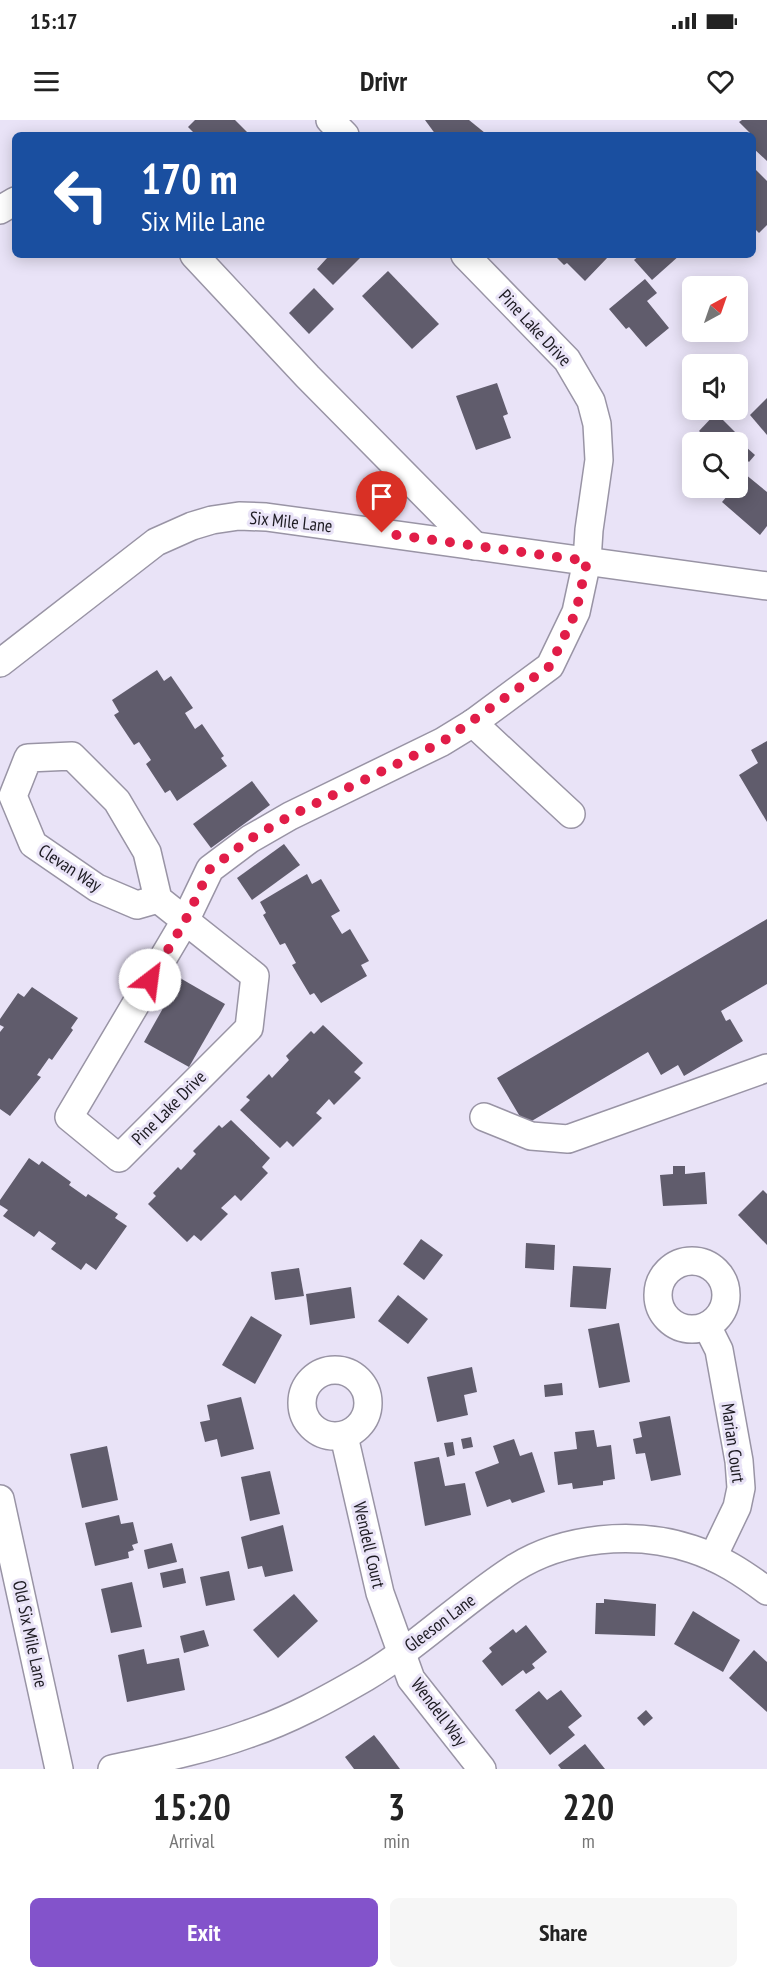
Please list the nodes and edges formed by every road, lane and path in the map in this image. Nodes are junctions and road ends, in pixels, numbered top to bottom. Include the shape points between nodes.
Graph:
1 (330, 120) edge
2 (342, 132) edge
3 (197, 258) edge
4 (468, 258) edge
5 (475, 546) junction
6 (587, 561) junction
7 (767, 586) edge
8 (0, 663) edge
9 (473, 723) junction
10 (571, 814) dead end
11 (158, 899) junction
12 (185, 921) junction
13 (767, 1068) edge
14 (484, 1117) dead end
15 (707, 1326) dead end
16 (344, 1436) dead end
17 (0, 1499) edge
18 (713, 1557) junction
19 (767, 1591) edge
20 (401, 1652) junction
21 (59, 1769) edge
22 (112, 1769) edge
23 (482, 1769) edge

1 - 2 street
3 - 5 street
4 - 6 street, Pine Lake Drive via 567,360 591,401 599,460
5 - 6 street, Six Mile Lane
5 - 8 street, Six Mile Lane via 266,517 212,520 156,542
6 - 7 street, Six Mile Lane
6 - 9 street, Pine Lake Drive via 576,612 550,666
9 - 10 street
9 - 12 street, Pine Lake Drive via 250,839 210,869
11 - 11 street, Clevan Way via 147,852 117,801 72,756 28,758 13,796 33,844 97,888 137,905
11 - 12 street
12 - 12 street, Pine Lake Drive via 69,1118 119,1158 249,1028 255,975
13 - 14 street via 568,1139 531,1136
15 - 18 street, Marian Court via 718,1350 741,1488 737,1507
16 - 20 street, Wendell Court via 380,1593
17 - 21 street, Old Six Mile Lane
18 - 19 street, Gleeson Lane via 738,1569
18 - 20 street, Gleeson Lane via 691,1548 641,1540 598,1540 571,1545 513,1569
20 - 22 street, Gleeson Lane via 299,1714 190,1752
20 - 23 street, Wendell Way via 411,1679

